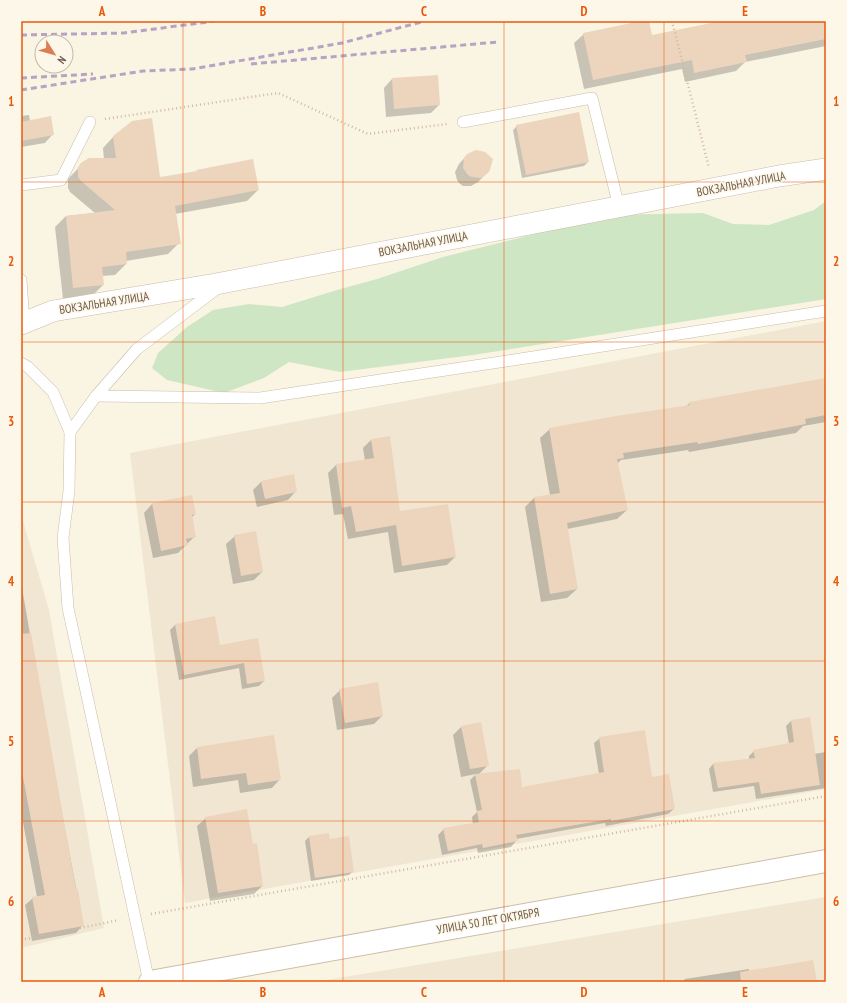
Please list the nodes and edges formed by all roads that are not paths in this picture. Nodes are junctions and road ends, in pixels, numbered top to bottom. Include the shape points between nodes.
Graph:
1 (90, 122) road end
2 (463, 122) road end
3 (826, 169) edge
4 (21, 185) edge
5 (619, 207) junction
6 (21, 280) edge
7 (225, 282) junction
8 (826, 311) edge
9 (23, 324) edge
10 (21, 363) edge
11 (96, 396) junction
12 (70, 432) junction
13 (826, 861) edge
14 (150, 982) edge

1 - 4 lane via 61,180
2 - 5 lane via 592,98
3 - 5 street, ВОКЗАЛЬНАЯ УЛИЦА
5 - 7 street, ВОКЗАЛЬНАЯ УЛИЦА
6 - 9 lane
7 - 9 street, ВОКЗАЛЬНАЯ УЛИЦА via 53,311
7 - 11 lane via 137,349
8 - 11 lane via 260,398
10 - 12 lane via 53,392
11 - 12 lane
12 - 14 lane via 69,491 63,538 68,608
13 - 14 main road, УЛИЦА 50 ЛЕТ ОКТЯБРЯ

